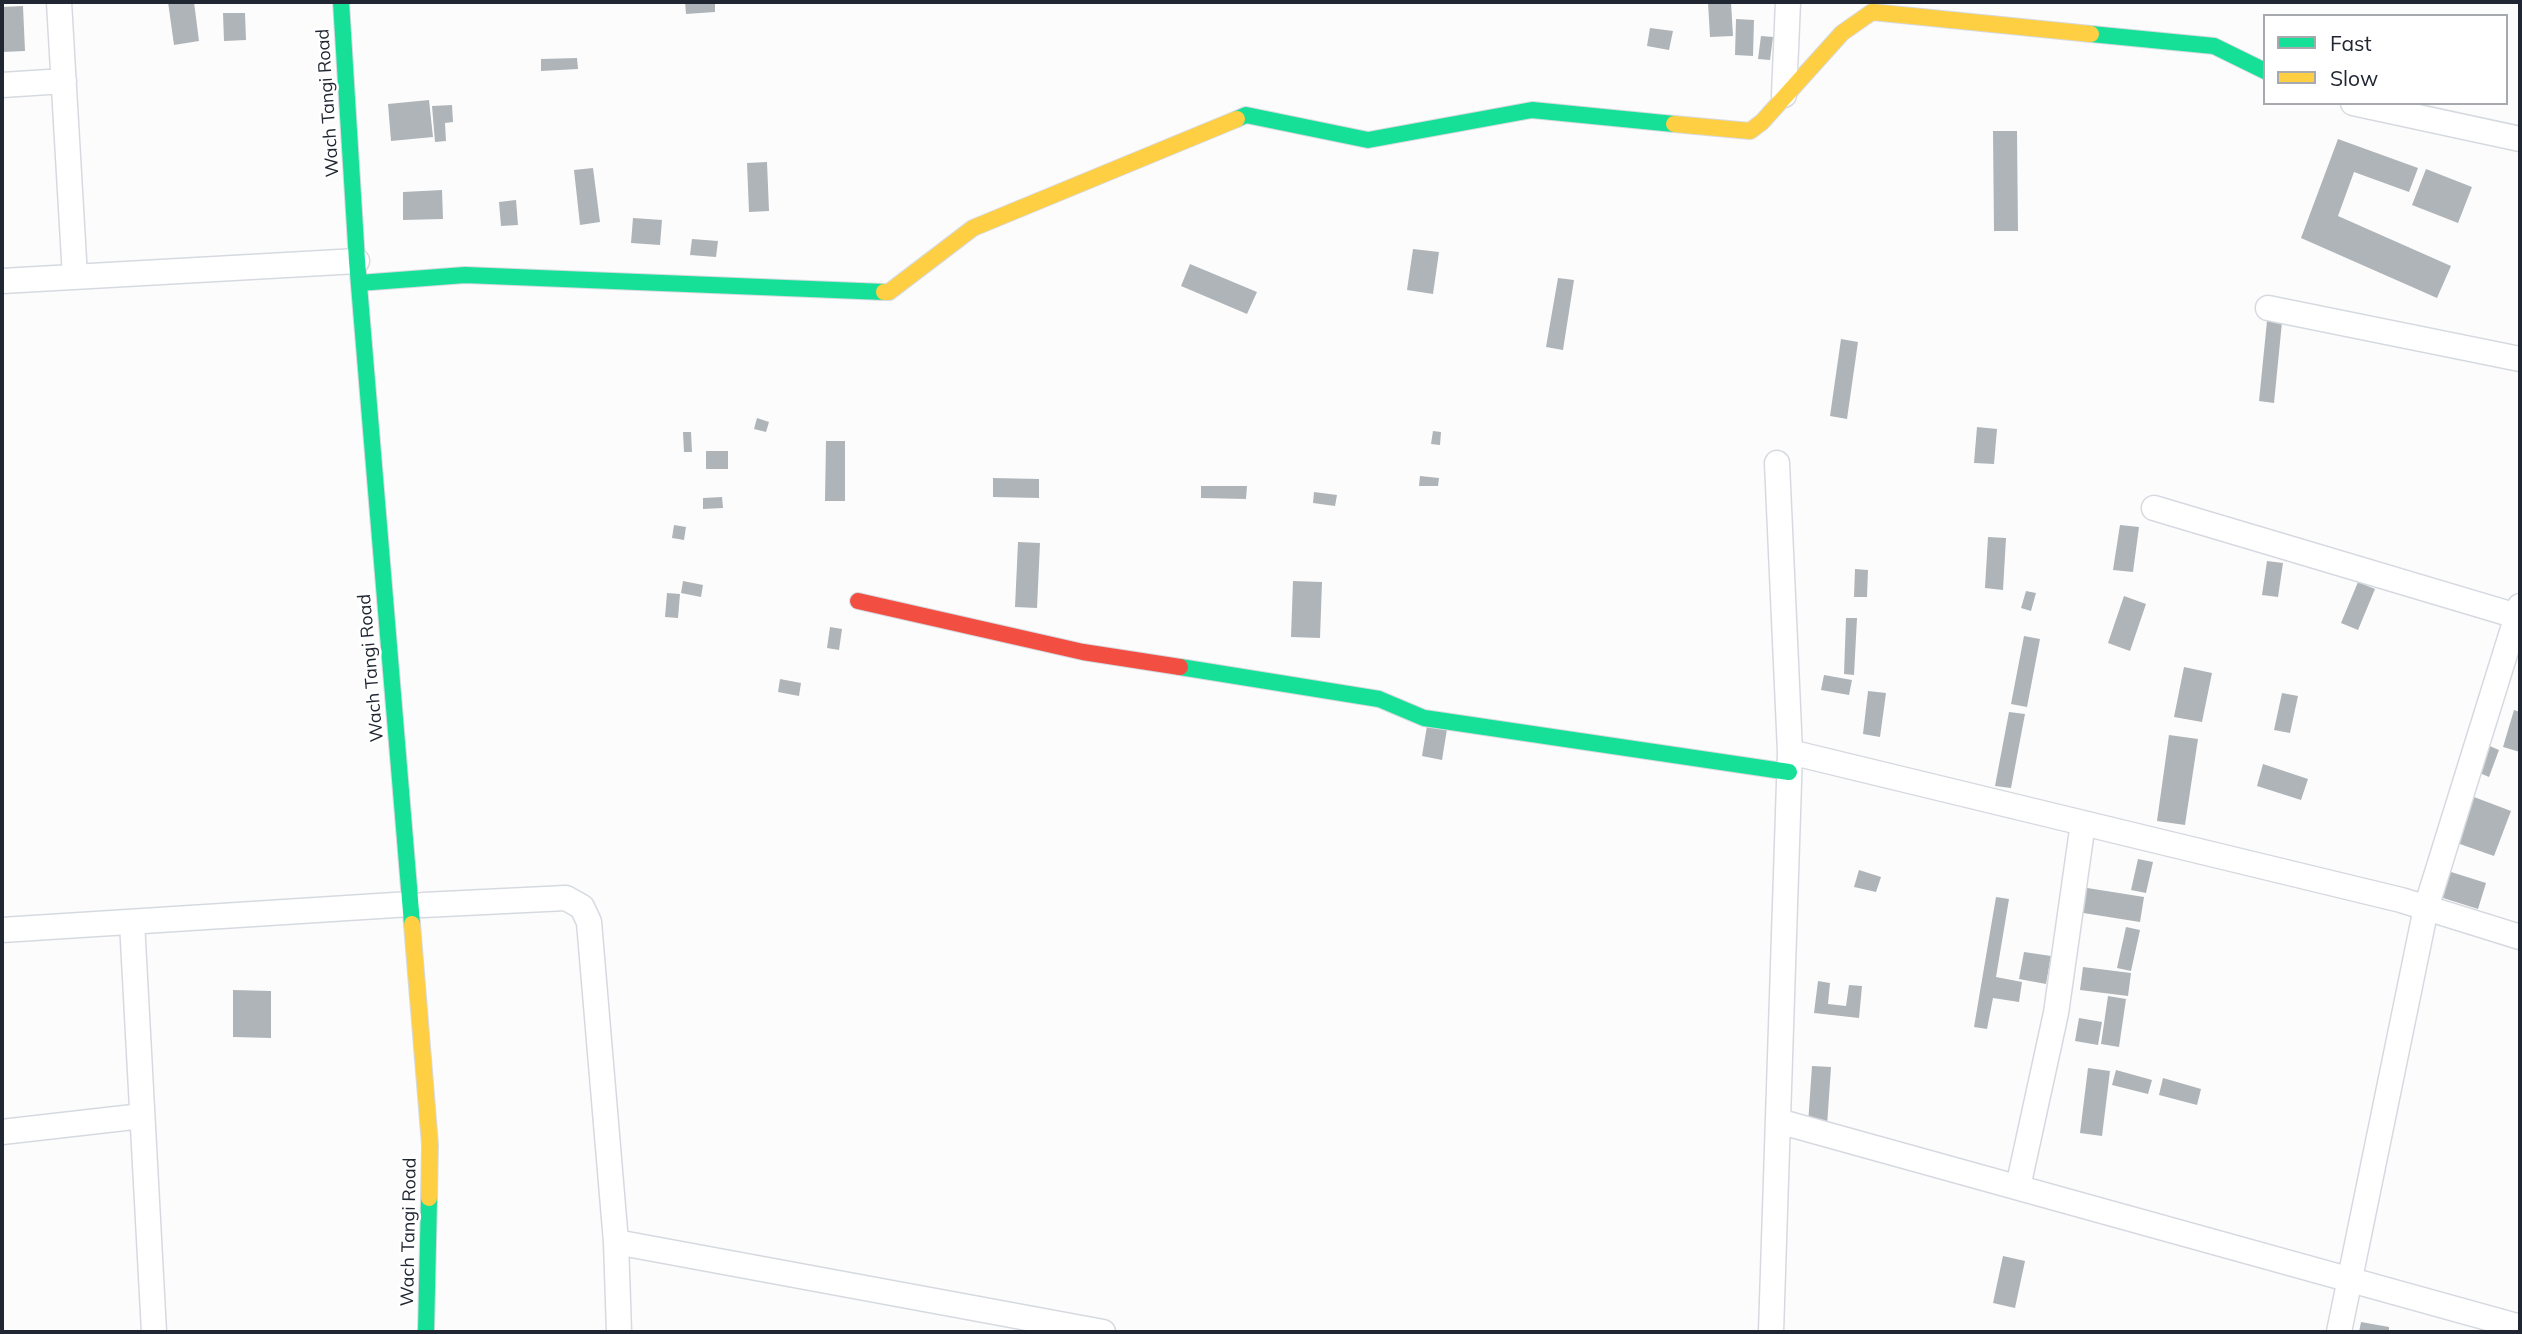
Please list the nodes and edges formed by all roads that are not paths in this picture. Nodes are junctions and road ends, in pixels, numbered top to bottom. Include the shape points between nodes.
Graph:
1 (59, 2) edge
2 (341, 2) edge
3 (1788, 2) edge
4 (2263, 70) edge
5 (64, 81) junction
6 (2, 85) edge
7 (1784, 95) junction
8 (2362, 105) edge
9 (2520, 139) edge
10 (358, 272) junction
11 (75, 277) junction
12 (2, 281) edge
13 (2268, 308) dead end
14 (2520, 359) edge
15 (1777, 464) dead end
16 (2154, 508) dead end
17 (858, 601) dead end
18 (2520, 613) edge
19 (1790, 762) junction
20 (2082, 823) junction
21 (416, 904) junction
22 (2426, 908) junction
23 (132, 922) junction
24 (2, 930) edge
25 (2520, 937) edge
26 (142, 1116) junction
27 (1778, 1121) junction
28 (2, 1132) edge
29 (2018, 1186) junction
30 (616, 1242) junction
31 (2350, 1279) junction
32 (2520, 1327) edge
33 (154, 1332) edge
34 (426, 1332) edge
35 (619, 1332) edge
36 (1103, 1332) edge
37 (1771, 1332) edge
38 (2339, 1332) edge

1 - 5 street
2 - 10 street, Wach Tangi Road
3 - 7 street
4 - 7 street via 2214,46 1872,12 1842,33
5 - 6 street
5 - 11 street
7 - 10 street via 1750,131 1532,110 1368,140 1246,116 973,228 889,292
8 - 9 street
10 - 11 street
10 - 21 street, Wach Tangi Road
11 - 12 street
13 - 14 street
15 - 19 street
16 - 18 street
17 - 19 street via 1083,652 1379,699 1424,718
18 - 22 street
19 - 20 street
19 - 27 street
20 - 22 street
20 - 29 street via 2056,1013
21 - 23 street
21 - 30 street via 566,898 582,907 589,922
21 - 34 street, Wach Tangi Road via 430,1145
22 - 25 street
22 - 31 street
23 - 24 street
23 - 26 street
26 - 28 street
26 - 33 street
27 - 29 street
27 - 37 street
29 - 31 street
30 - 35 street
30 - 36 street
31 - 32 street
31 - 38 street

